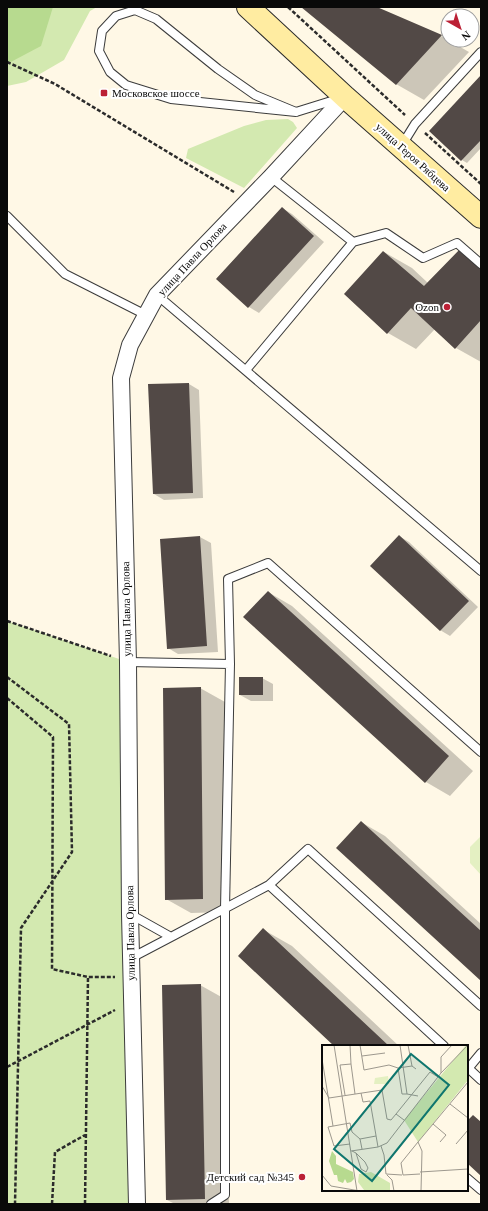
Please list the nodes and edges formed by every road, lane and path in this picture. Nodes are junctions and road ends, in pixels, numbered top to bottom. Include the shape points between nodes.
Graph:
1 (248, 7) edge
2 (288, 7) edge
3 (481, 52) edge
4 (7, 62) edge
5 (345, 97) junction
6 (296, 112) junction
7 (415, 124) junction
8 (401, 146) junction
9 (271, 177) junction
10 (481, 184) edge
11 (239, 195) dead end
12 (7, 216) edge
13 (481, 217) edge
14 (353, 242) junction
15 (481, 264) edge
16 (157, 295) junction
17 (146, 315) junction
18 (246, 370) junction
19 (481, 571) edge
20 (7, 621) edge
21 (128, 662) junction
22 (230, 664) junction
23 (7, 677) edge
24 (7, 698) edge
25 (481, 752) edge
26 (53, 880) junction
27 (269, 885) junction
28 (226, 909) junction
29 (130, 914) junction
30 (171, 938) junction
31 (131, 958) junction
32 (131, 976) junction
33 (88, 977) junction
34 (132, 1001) junction
35 (481, 1006) edge
36 (87, 1024) junction
37 (443, 1045) edge
38 (481, 1053) edge
39 (18, 1062) junction
40 (468, 1067) edge
41 (7, 1068) edge
42 (468, 1069) edge
43 (481, 1080) edge
44 (86, 1135) junction
45 (468, 1179) edge
46 (481, 1190) edge
47 (15, 1204) edge
48 (52, 1204) edge
49 (85, 1204) edge
50 (137, 1204) edge
51 (211, 1204) edge

1 - 5 main road, улица Героя Рябцева
2 - 7 path
3 - 7 lane
4 - 11 path via 55,84
5 - 6 lane
5 - 8 main road, улица Героя Рябцева
5 - 9 street, улица Павла Орлова
6 - 6 lane via 171,99 126,85 110,72 99,51 102,31 116,16 135,10 156,19 255,95
7 - 8 lane
7 - 10 path
8 - 13 main road, улица Героя Рябцева
9 - 14 lane
9 - 16 street, улица Павла Орлова
12 - 17 lane via 65,274
14 - 15 lane via 386,233 423,258 457,243
14 - 18 lane
16 - 17 street, улица Павла Орлова
16 - 18 lane
17 - 21 street, улица Павла Орлова via 130,345 121,378
18 - 19 lane
20 - 21 path
21 - 22 lane
21 - 29 street, улица Павла Орлова
22 - 25 lane via 228,579 268,563
22 - 28 lane
23 - 26 path via 69,724 72,852
24 - 26 path via 53,737
26 - 33 path via 52,969
26 - 39 path via 21,928
27 - 28 lane
27 - 35 lane via 308,849
27 - 37 lane
28 - 30 lane
28 - 51 lane via 225,1195
29 - 30 lane
29 - 31 street, улица Павла Орлова
30 - 31 lane
31 - 32 street, улица Павла Орлова
32 - 33 path
32 - 34 street, улица Павла Орлова
33 - 36 path
34 - 36 path
34 - 50 street, улица Павла Орлова
36 - 39 path
36 - 44 path
38 - 40 lane
39 - 41 path
39 - 47 path
42 - 43 lane
44 - 48 path via 55,1152
44 - 49 path
45 - 46 lane

